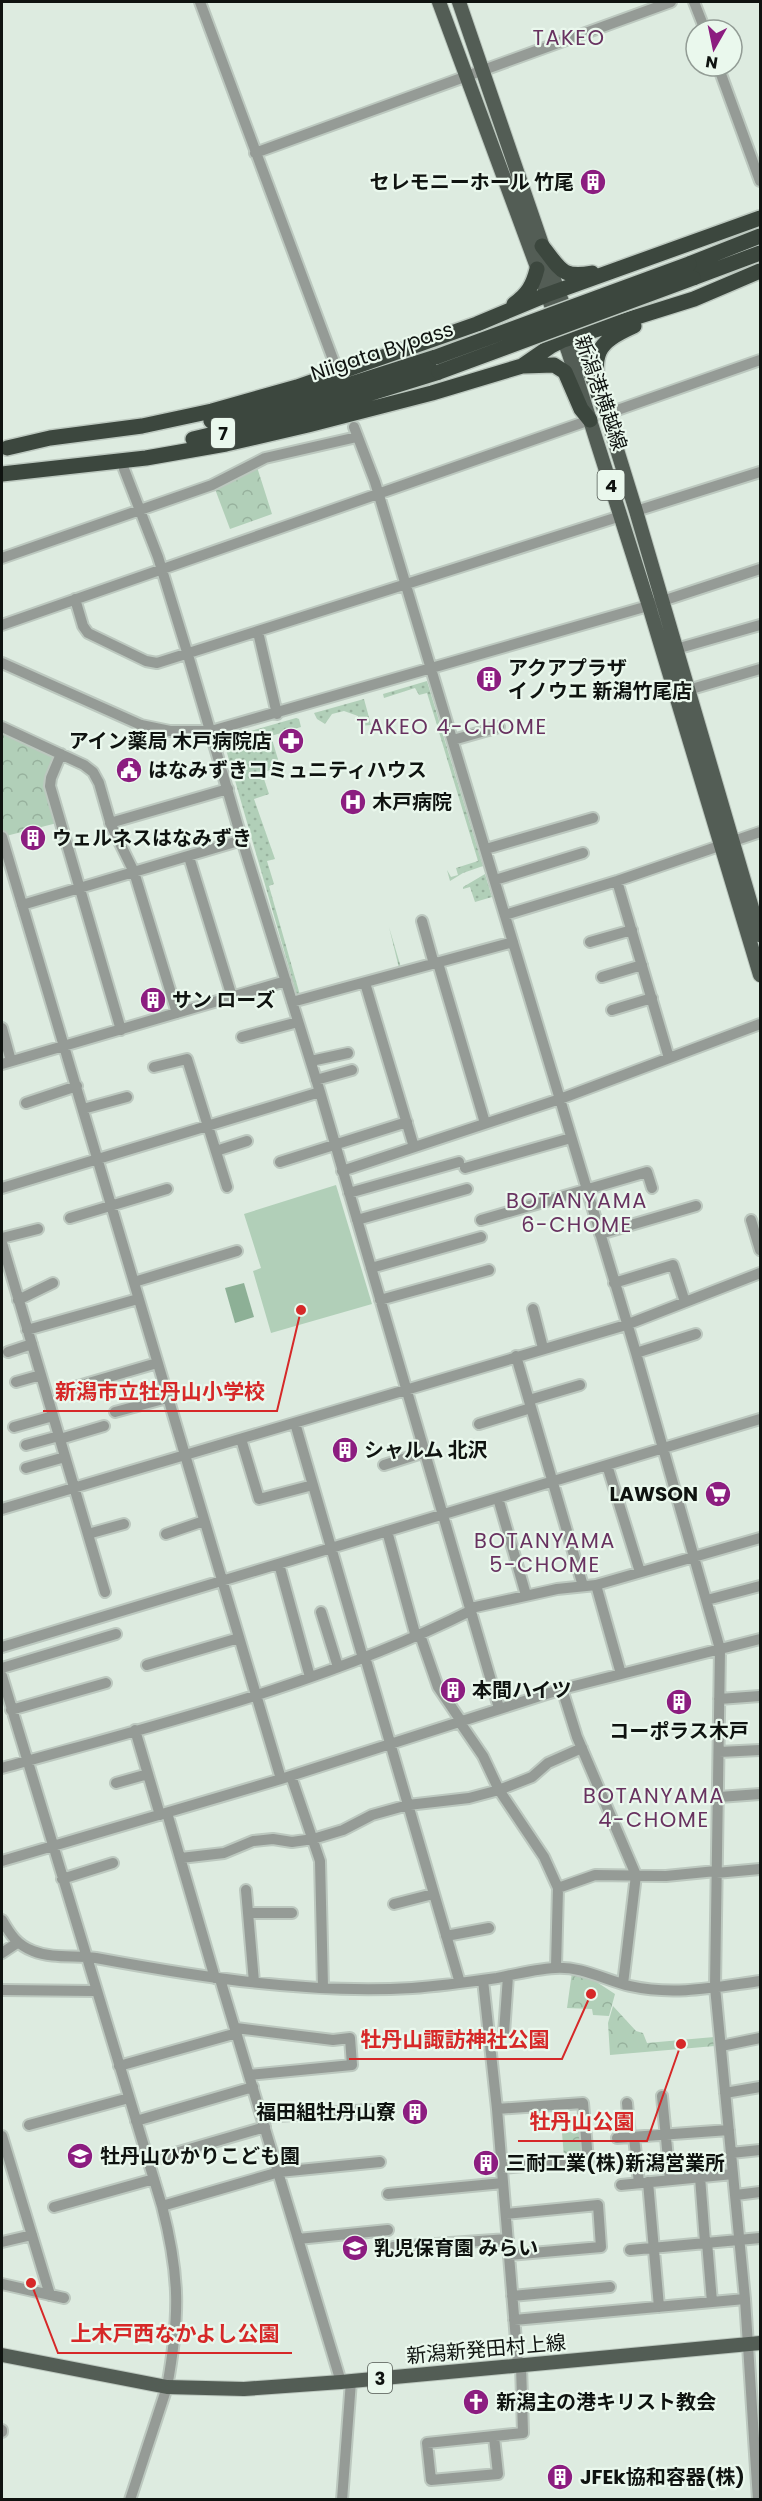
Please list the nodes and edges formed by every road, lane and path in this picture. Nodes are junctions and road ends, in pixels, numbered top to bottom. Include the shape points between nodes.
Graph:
1 (200, 2) edge
2 (439, 2) edge
3 (459, 2) edge
4 (671, 2) edge
5 (694, 2) edge
6 (700, 18) edge
7 (483, 70) junction
8 (467, 77) junction
9 (722, 78) edge
10 (255, 153) junction
11 (760, 181) edge
12 (760, 218) edge
13 (760, 236) edge
14 (542, 246) junction
15 (760, 253) edge
16 (628, 266) junction
17 (537, 269) junction
18 (691, 271) junction
19 (760, 271) edge
20 (604, 275) junction
21 (552, 293) junction
22 (694, 299) junction
23 (558, 309) junction
24 (501, 312) junction
25 (477, 324) junction
26 (569, 338) junction
27 (760, 360) edge
28 (334, 362) dead end
29 (438, 365) junction
30 (522, 366) junction
31 (598, 394) junction
32 (606, 414) junction
33 (590, 420) junction
34 (4, 448) edge
35 (2, 466) edge
36 (124, 469) dead end
37 (760, 472) edge
38 (2, 474) edge
39 (377, 494) junction
40 (139, 510) junction
41 (636, 511) junction
42 (621, 516) junction
43 (2, 558) edge
44 (760, 569) edge
45 (162, 570) junction
46 (405, 585) junction
47 (75, 599) junction
48 (656, 604) junction
49 (2, 625) edge
50 (760, 625) edge
51 (258, 632) junction
52 (676, 649) junction
53 (188, 655) junction
54 (2, 663) edge
55 (432, 668) junction
56 (760, 669) edge
57 (688, 690) junction
58 (277, 714) junction
59 (2, 727) edge
60 (500, 727) dead end
61 (210, 731) junction
62 (453, 740) junction
63 (61, 754) junction
64 (228, 789) junction
65 (593, 818) dead end
66 (110, 823) junction
67 (760, 832) edge
68 (2, 837) edge
69 (242, 840) junction
70 (727, 843) junction
71 (486, 849) junction
72 (583, 853) dead end
73 (4, 855) edge
74 (189, 857) junction
75 (134, 872) junction
76 (495, 880) junction
77 (617, 880) junction
78 (81, 888) junction
79 (22, 905) junction
80 (757, 909) edge
81 (505, 915) junction
82 (422, 921) dead end
83 (632, 930) junction
84 (760, 935) edge
85 (513, 942) junction
86 (590, 942) dead end
87 (436, 963) junction
88 (642, 965) junction
89 (760, 975) edge
90 (602, 976) dead end
91 (286, 981) junction
92 (365, 983) junction
93 (232, 997) junction
94 (652, 998) junction
95 (292, 1002) junction
96 (612, 1010) dead end
97 (177, 1013) junction
98 (298, 1022) junction
99 (760, 1024) edge
100 (2, 1028) edge
101 (121, 1030) junction
102 (242, 1037) dead end
103 (65, 1046) junction
104 (348, 1053) dead end
105 (669, 1058) junction
106 (310, 1061) junction
107 (6, 1063) edge
108 (154, 1067) dead end
109 (352, 1070) dead end
110 (316, 1080) junction
111 (76, 1086) junction
112 (320, 1092) junction
113 (127, 1097) dead end
114 (560, 1099) junction
115 (26, 1102) dead end
116 (83, 1110) junction
117 (406, 1122) junction
118 (485, 1123) junction
119 (208, 1126) junction
120 (571, 1138) junction
121 (247, 1141) dead end
122 (335, 1145) junction
123 (414, 1147) junction
124 (216, 1151) junction
125 (98, 1159) junction
126 (280, 1162) dead end
127 (342, 1171) junction
128 (227, 1187) dead end
129 (2, 1188) edge
130 (652, 1188) dead end
131 (167, 1189) dead end
132 (467, 1189) dead end
133 (586, 1190) junction
134 (349, 1193) junction
135 (112, 1206) junction
136 (696, 1206) dead end
137 (70, 1218) dead end
138 (357, 1220) junction
139 (481, 1220) dead end
140 (751, 1220) dead end
141 (38, 1229) dead end
142 (600, 1234) junction
143 (481, 1237) dead end
144 (2, 1238) edge
145 (2, 1243) edge
146 (760, 1250) edge
147 (237, 1251) dead end
148 (371, 1268) junction
149 (489, 1270) dead end
150 (760, 1273) edge
151 (134, 1282) junction
152 (53, 1283) dead end
153 (614, 1283) junction
154 (138, 1299) junction
155 (18, 1300) junction
156 (380, 1300) junction
157 (685, 1302) junction
158 (533, 1309) dead end
159 (626, 1325) junction
160 (27, 1330) junction
161 (696, 1334) dead end
162 (32, 1344) junction
163 (543, 1348) junction
164 (8, 1352) dead end
165 (636, 1353) junction
166 (516, 1356) junction
167 (157, 1363) junction
168 (41, 1375) junction
169 (16, 1382) dead end
170 (580, 1385) dead end
171 (75, 1387) dead end
172 (406, 1389) junction
173 (167, 1398) junction
174 (530, 1404) junction
175 (115, 1412) dead end
176 (53, 1416) junction
177 (760, 1419) edge
178 (295, 1423) junction
179 (479, 1424) dead end
180 (104, 1426) dead end
181 (14, 1427) dead end
182 (59, 1438) junction
183 (241, 1439) junction
184 (26, 1445) dead end
185 (663, 1448) junction
186 (425, 1452) junction
187 (184, 1456) junction
188 (65, 1457) junction
189 (384, 1465) dead end
190 (607, 1465) junction
191 (26, 1468) dead end
192 (553, 1482) junction
193 (313, 1485) junction
194 (74, 1488) junction
195 (498, 1498) junction
196 (2, 1509) edge
197 (444, 1514) junction
198 (204, 1521) junction
199 (124, 1524) dead end
200 (387, 1532) junction
201 (88, 1534) junction
202 (166, 1534) dead end
203 (760, 1538) edge
204 (332, 1548) junction
205 (695, 1557) junction
206 (279, 1564) junction
207 (640, 1572) junction
208 (222, 1581) junction
209 (596, 1585) junction
210 (583, 1586) junction
211 (760, 1586) edge
212 (105, 1592) dead end
213 (526, 1595) junction
214 (707, 1600) junction
215 (472, 1609) junction
216 (321, 1612) dead end
217 (116, 1635) dead end
218 (418, 1636) junction
219 (239, 1638) junction
220 (760, 1639) edge
221 (2, 1647) edge
222 (720, 1649) junction
223 (364, 1657) junction
224 (147, 1665) dead end
225 (338, 1667) junction
226 (2, 1668) edge
227 (621, 1674) junction
228 (2, 1676) edge
229 (310, 1677) junction
230 (106, 1683) dead end
231 (562, 1689) junction
232 (256, 1695) junction
233 (760, 1696) edge
234 (719, 1699) junction
235 (500, 1708) junction
236 (11, 1710) junction
237 (460, 1721) junction
238 (135, 1730) junction
239 (391, 1744) junction
240 (582, 1748) junction
241 (760, 1750) edge
242 (719, 1752) junction
243 (27, 1762) junction
244 (2, 1768) edge
245 (148, 1774) junction
246 (286, 1777) junction
247 (116, 1783) dead end
248 (499, 1790) junction
249 (760, 1794) edge
250 (719, 1797) junction
251 (408, 1805) junction
252 (164, 1814) junction
253 (313, 1839) junction
254 (53, 1848) junction
255 (181, 1858) junction
256 (2, 1859) edge
257 (113, 1863) dead end
258 (760, 1869) edge
259 (716, 1872) junction
260 (636, 1875) junction
261 (62, 1878) junction
262 (558, 1888) junction
263 (246, 1890) dead end
264 (433, 1894) junction
265 (394, 1904) dead end
266 (248, 1913) junction
267 (292, 1913) dead end
268 (2, 1920) edge
269 (489, 1928) dead end
270 (446, 1936) junction
271 (17, 1943) junction
272 (2, 1953) edge
273 (86, 1957) junction
274 (556, 1967) junction
275 (508, 1976) junction
276 (218, 1978) junction
277 (483, 1980) junction
278 (760, 1981) edge
279 (254, 1982) junction
280 (460, 1983) junction
281 (623, 1984) junction
282 (323, 1987) junction
283 (716, 1987) junction
284 (2, 1990) edge
285 (96, 1991) junction
286 (236, 2031) junction
287 (504, 2033) dead end
288 (760, 2038) edge
289 (721, 2046) junction
290 (119, 2066) junction
291 (249, 2075) junction
292 (253, 2086) junction
293 (760, 2087) edge
294 (725, 2093) junction
295 (662, 2096) dead end
296 (129, 2098) junction
297 (627, 2103) dead end
298 (497, 2109) junction
299 (370, 2110) dead end
300 (136, 2121) junction
301 (264, 2122) junction
302 (29, 2125) dead end
303 (729, 2130) junction
304 (665, 2134) junction
305 (2, 2136) edge
306 (632, 2137) junction
307 (617, 2138) dead end
308 (760, 2150) edge
309 (731, 2153) junction
310 (5, 2157) edge
311 (148, 2161) junction
312 (380, 2162) dead end
313 (502, 2168) junction
314 (279, 2172) junction
315 (733, 2174) junction
316 (700, 2177) junction
317 (154, 2179) junction
318 (670, 2180) junction
319 (503, 2183) junction
320 (643, 2183) junction
321 (621, 2185) dead end
322 (760, 2192) edge
323 (388, 2194) dead end
324 (735, 2195) junction
325 (162, 2206) junction
326 (54, 2207) dead end
327 (506, 2214) junction
328 (388, 2230) dead end
329 (32, 2235) junction
330 (760, 2238) edge
331 (298, 2239) junction
332 (508, 2239) junction
333 (740, 2240) junction
334 (2, 2242) edge
335 (706, 2242) junction
336 (393, 2247) dead end
337 (653, 2247) junction
338 (630, 2250) dead end
339 (509, 2254) junction
340 (2, 2284) edge
341 (610, 2287) dead end
342 (50, 2295) junction
343 (512, 2296) junction
344 (64, 2298) dead end
345 (745, 2299) junction
346 (712, 2302) junction
347 (659, 2307) junction
348 (514, 2320) junction
349 (755, 2344) edge
350 (2, 2355) edge
351 (520, 2365) junction
352 (346, 2382) junction
353 (167, 2387) junction
354 (494, 2437) junction
355 (130, 2499) edge
356 (342, 2499) edge
357 (758, 2499) edge

1 - 10 street
2 - 8 main road, 新潟港横越線 / 4
3 - 7 main road, 新潟港横越線 / 4
4 - 7 street
5 - 6 street
7 - 8 street
7 - 14 main road, 新潟港横越線 / 4
8 - 10 street
8 - 17 main road, 新潟港横越線 / 4
9 - 11 street
10 - 28 street
12 - 16 highway
13 - 18 highway, Niigata Bypass / 7
14 - 16 highway via 564,272 573,276
14 - 21 main road, 新潟港横越線 / 4
15 - 18 highway, Niigata Bypass / 7
16 - 20 highway
17 - 21 main road, 新潟港横越線 / 4
17 - 24 highway via 526,295
18 - 29 highway, Niigata Bypass / 7, bridge
19 - 22 highway
20 - 21 highway
20 - 23 highway via 583,286
21 - 23 main road, 新潟港横越線 / 4
21 - 24 highway
22 - 26 highway
22 - 31 highway via 612,336 596,358
23 - 25 highway via 528,310
23 - 26 main road, 新潟港横越線 / 4
24 - 25 highway
25 - 34 highway via 297,387 212,411
26 - 30 highway
26 - 31 main road, 新潟港横越線 / 4
26 - 33 main road, 新潟港横越線 / 4
27 - 32 street
29 - 34 highway, Niigata Bypass / 7 via 202,423 51,446
29 - 35 highway, Niigata Bypass / 7 via 365,396 237,430 151,448
30 - 33 highway via 554,365 565,372
30 - 38 highway via 432,393 226,444 146,458
31 - 32 main road, 新潟港横越線 / 4
32 - 41 main road, 新潟港横越線 / 4
33 - 39 street
33 - 42 main road, 新潟港横越線 / 4
36 - 40 street
37 - 41 street
39 - 40 street via 356,432 265,458 222,481
39 - 45 street
39 - 46 street
40 - 43 street
40 - 45 street
41 - 48 main road, 新潟港横越線 / 4
42 - 46 street
42 - 48 main road, 新潟港横越線 / 4
44 - 48 street
45 - 47 street
45 - 53 street
46 - 51 street
46 - 55 street
47 - 49 street
47 - 53 street via 88,633 146,661 157,663
48 - 52 main road, 新潟港横越線 / 4
48 - 55 street
48 - 70 main road, 新潟港横越線 / 4
50 - 52 street
51 - 53 street
51 - 58 street
52 - 57 main road, 新潟港横越線 / 4
53 - 61 street
54 - 61 street via 141,724 170,730
55 - 58 street
55 - 62 street
56 - 57 street
57 - 70 main road, 新潟港横越線 / 4
58 - 61 street
59 - 63 street
60 - 62 street
61 - 64 street
62 - 71 street
63 - 66 street via 93,772
63 - 78 street via 50,786
64 - 66 street
64 - 69 street
65 - 71 street
66 - 75 street
67 - 70 street
68 - 73 street
69 - 74 street
69 - 91 street
70 - 77 street
70 - 80 main road, 新潟港横越線 / 4
70 - 89 main road, 新潟港横越線 / 4
71 - 76 street
72 - 76 street
73 - 79 street
74 - 75 street
74 - 93 street
75 - 78 street
75 - 97 street
76 - 81 street
77 - 81 street
77 - 83 street
78 - 79 street
78 - 101 street
79 - 103 street
80 - 84 main road, 新潟港横越線 / 4
81 - 85 street
82 - 87 street
83 - 86 street
83 - 88 street
85 - 87 street
85 - 114 street
87 - 92 street
87 - 118 street
88 - 90 street
88 - 94 street
91 - 93 street
91 - 95 street
92 - 95 street
92 - 117 street
93 - 97 street
94 - 96 street
94 - 105 street
95 - 98 street
97 - 101 street
98 - 102 street
98 - 106 street
99 - 105 street
100 - 107 street
101 - 103 street
103 - 107 street
103 - 111 street
104 - 106 street
105 - 114 street
106 - 110 street
108 - 119 street via 187,1059
109 - 110 street
110 - 112 street
111 - 115 street
111 - 116 street
112 - 119 street
112 - 122 street
113 - 116 street
114 - 118 street
114 - 120 street
116 - 125 street
117 - 122 street
117 - 123 street
118 - 123 street
119 - 124 street
119 - 125 street
120 - 133 street
120 - 134 street
121 - 124 street
122 - 126 street
122 - 127 street
123 - 127 street
124 - 128 street
125 - 129 street
125 - 135 street
127 - 134 street
130 - 133 street via 647,1172
131 - 135 street
132 - 138 street
133 - 139 street
133 - 142 street
134 - 138 street
135 - 137 street
135 - 151 street
136 - 142 street
138 - 148 street
140 - 146 street
141 - 144 street
142 - 153 street
143 - 148 street
145 - 155 street
147 - 151 street
148 - 156 street
149 - 156 street
150 - 157 street
151 - 154 street
152 - 155 street
153 - 157 street via 673,1265
153 - 159 street
154 - 160 street
154 - 167 street
155 - 160 street
156 - 172 street
157 - 159 street
158 - 163 street
159 - 163 street
159 - 165 street
160 - 162 street
161 - 165 street
162 - 164 street
162 - 168 street
163 - 166 street
165 - 185 street
166 - 172 street
166 - 174 street
167 - 171 street
167 - 173 street
168 - 169 street
168 - 176 street
170 - 174 street
172 - 178 street
172 - 186 street
173 - 175 street
173 - 187 street
174 - 179 street
174 - 192 street
176 - 181 street
176 - 182 street
177 - 185 street
178 - 183 street
178 - 193 street
180 - 182 street
182 - 184 street
182 - 188 street
183 - 187 street
183 - 193 street via 259,1499
185 - 190 street
185 - 205 street
186 - 189 street
186 - 197 street
187 - 194 street
187 - 198 street
188 - 191 street
188 - 194 street
190 - 192 street
190 - 207 street
192 - 195 street
192 - 210 street
193 - 204 street
194 - 196 street
194 - 201 street
195 - 197 street
195 - 213 street
197 - 200 street
197 - 215 street
198 - 202 street
198 - 208 street
199 - 201 street
200 - 204 street
200 - 218 street
201 - 212 street
203 - 205 street
204 - 206 street
204 - 223 street
205 - 207 street
205 - 214 street
206 - 208 street
206 - 229 street
207 - 209 street
208 - 219 street
208 - 221 street
209 - 210 street
209 - 227 street
210 - 213 street
211 - 214 street
213 - 215 street
214 - 222 street
215 - 218 street
215 - 235 street
216 - 225 street
217 - 226 street
218 - 223 street
218 - 237 street via 438,1687
219 - 224 street
219 - 232 street
220 - 222 street
222 - 227 street
222 - 234 street
223 - 225 street
223 - 239 street
225 - 229 street
227 - 231 street
228 - 236 street
229 - 232 street
230 - 236 street
231 - 235 street
231 - 240 street
232 - 238 street
232 - 246 street
233 - 234 street
234 - 242 street
235 - 237 street
236 - 243 street
237 - 239 street
237 - 248 street via 483,1755
238 - 243 street
238 - 245 street
239 - 246 street
239 - 251 street
240 - 248 street
240 - 260 street
241 - 242 street
242 - 250 street
243 - 244 street
243 - 254 street
245 - 247 street
245 - 252 street
246 - 252 street
246 - 253 street
248 - 251 street via 469,1798
248 - 262 street via 544,1857
249 - 250 street
250 - 259 street
251 - 253 street
251 - 264 street
252 - 254 street
252 - 255 street
253 - 255 street via 253,1841 224,1853
253 - 282 street via 320,1861
254 - 256 street
254 - 261 street
255 - 276 street
257 - 261 street
258 - 259 street
259 - 260 street
259 - 283 street
260 - 262 street via 595,1875
260 - 281 street
261 - 273 street
262 - 274 street
263 - 266 street
264 - 265 street
264 - 270 street
266 - 267 street
266 - 279 street
268 - 271 street
269 - 270 street
270 - 280 street
271 - 272 street
271 - 273 street via 49,1956
273 - 276 street
273 - 285 street
274 - 275 street
274 - 281 street via 584,1971
275 - 277 street
275 - 287 street
276 - 279 street
276 - 286 street
277 - 280 street
277 - 298 street
278 - 283 street
279 - 282 street
280 - 282 street
281 - 283 street via 684,1992
283 - 289 street
284 - 285 street
285 - 290 street
286 - 290 street
286 - 291 street
286 - 291 street via 333,2040 350,2038 352,2065
288 - 289 street
289 - 294 street
290 - 296 street
291 - 292 street
292 - 300 street
292 - 301 street
293 - 294 street
294 - 303 street
295 - 304 street
296 - 300 street
296 - 302 street
297 - 306 street
298 - 313 street
298 - 313 street via 583,2103 588,2160
299 - 301 street
300 - 311 street
301 - 311 street
301 - 314 street
303 - 304 street
303 - 309 street
304 - 306 street
304 - 318 street
305 - 310 street
306 - 307 street
306 - 320 street
308 - 309 street
309 - 315 street
310 - 329 street
311 - 317 street
312 - 314 street
313 - 319 street
314 - 325 street
314 - 331 street
315 - 316 street
315 - 324 street
316 - 318 street
316 - 335 street
317 - 325 street
317 - 326 street
318 - 320 street
319 - 323 street
319 - 327 street
320 - 321 street
320 - 337 street
322 - 324 street
324 - 333 street
325 - 353 street via 177,2285 176,2336
327 - 332 street
327 - 339 street via 598,2205 601,2247
328 - 331 street
329 - 334 street
329 - 342 street
330 - 333 street
331 - 352 street
332 - 336 street
332 - 339 street
333 - 335 street
333 - 345 street
335 - 337 street
335 - 346 street
337 - 338 street
337 - 347 street
339 - 343 street
340 - 342 street
341 - 343 street
342 - 344 street
343 - 348 street
345 - 346 street
345 - 349 street
346 - 347 street
347 - 348 street
348 - 351 street
349 - 351 main road, 新潟新発田村上線 / 3
349 - 357 street
350 - 353 main road, 新潟新発田村上線 / 3
351 - 352 main road, 新潟新発田村上線 / 3
351 - 354 street via 523,2433
352 - 353 main road, 新潟新発田村上線 / 3 via 244,2389
352 - 356 street
353 - 355 street
354 - 354 street via 427,2443 430,2480 498,2474

